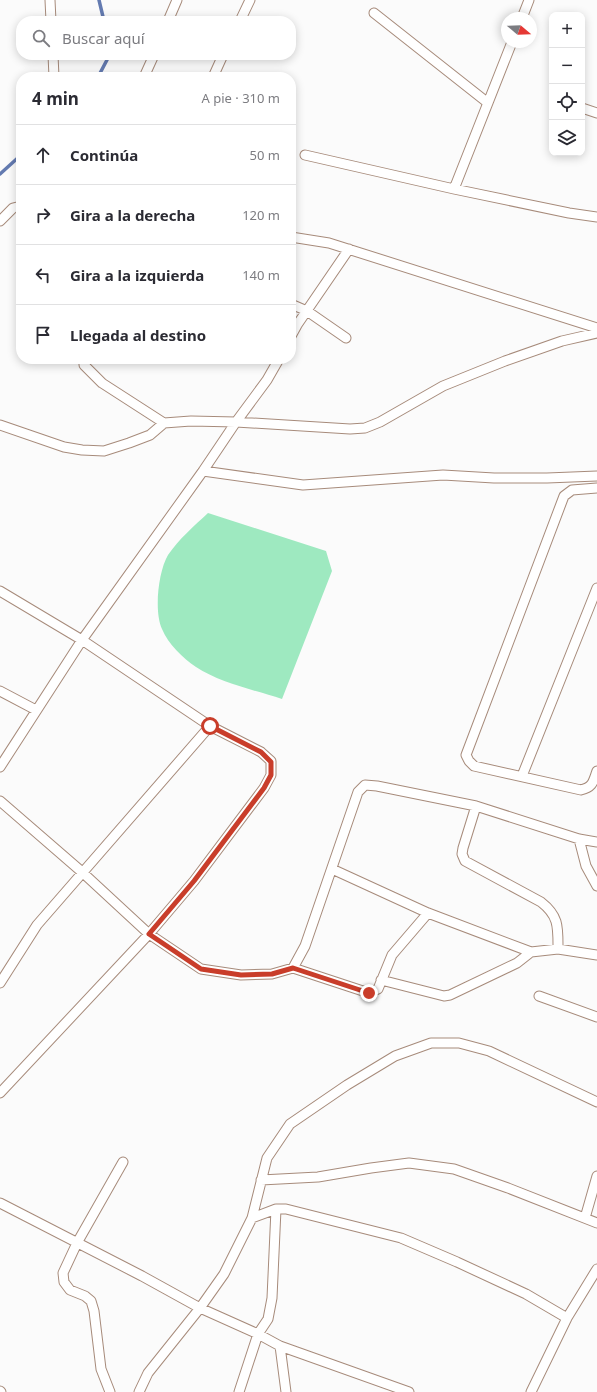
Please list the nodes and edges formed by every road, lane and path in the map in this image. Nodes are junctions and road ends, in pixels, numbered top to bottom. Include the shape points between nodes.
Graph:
1 (50, 0) edge
2 (177, 0) edge
3 (250, 0) edge
4 (529, 0) edge
5 (524, 12) edge
6 (374, 13) dead end
7 (51, 16) edge
8 (170, 16) edge
9 (242, 16) edge
10 (510, 48) edge
11 (53, 60) edge
12 (152, 60) edge
13 (220, 60) edge
14 (54, 72) edge
15 (146, 72) edge
16 (214, 72) edge
17 (488, 103) junction
18 (585, 109) edge
19 (597, 113) edge
20 (305, 155) dead end
21 (454, 189) junction
22 (16, 207) edge
23 (597, 217) edge
24 (0, 221) edge
25 (296, 239) edge
26 (349, 249) junction
27 (296, 306) edge
28 (307, 311) junction
29 (296, 328) edge
30 (597, 328) edge
31 (597, 334) edge
32 (346, 338) dead end
33 (84, 364) edge
34 (276, 364) edge
35 (236, 422) junction
36 (164, 423) junction
37 (0, 425) edge
38 (203, 471) junction
39 (597, 476) edge
40 (597, 488) edge
41 (597, 588) edge
42 (0, 591) edge
43 (82, 640) junction
44 (0, 691) edge
45 (36, 710) junction
46 (210, 726) junction
47 (0, 767) edge
48 (597, 771) edge
49 (522, 776) junction
50 (0, 800) edge
51 (476, 806) junction
52 (579, 839) junction
53 (597, 842) edge
54 (332, 869) junction
55 (82, 872) junction
56 (597, 886) edge
57 (428, 913) junction
58 (149, 934) junction
59 (597, 947) edge
60 (558, 949) junction
61 (530, 952) junction
62 (586, 953) junction
63 (597, 955) edge
64 (293, 968) junction
65 (381, 980) junction
66 (0, 983) edge
67 (540, 996) dead end
68 (597, 1017) edge
69 (0, 1093) edge
70 (597, 1102) edge
71 (123, 1162) dead end
72 (597, 1176) edge
73 (261, 1180) junction
74 (0, 1203) edge
75 (276, 1209) junction
76 (252, 1218) junction
77 (585, 1218) junction
78 (597, 1223) edge
79 (77, 1243) junction
80 (597, 1269) edge
81 (200, 1308) junction
82 (567, 1318) junction
83 (258, 1334) junction
84 (280, 1346) junction
85 (110, 1392) edge
86 (139, 1392) edge
87 (239, 1392) edge
88 (286, 1392) edge
89 (409, 1392) edge
90 (531, 1392) edge

1 - 7 street
2 - 8 street
3 - 9 street
4 - 5 street
6 - 17 street
10 - 17 street
11 - 14 street
12 - 15 street
13 - 16 street
17 - 21 street
18 - 19 street
20 - 21 street
21 - 23 street
22 - 24 street
25 - 26 street via 329,243
26 - 28 street
26 - 30 street
27 - 28 street
28 - 29 street
28 - 32 street
31 - 35 street via 562,341 526,353 443,386 365,428
33 - 36 street via 102,383
34 - 35 street
35 - 36 street
35 - 38 street
36 - 37 street via 150,435 104,451 64,447
38 - 39 street via 304,485 443,475 494,478
38 - 43 street
40 - 49 street via 572,490 564,496 466,755 474,766
41 - 49 street
42 - 43 street
43 - 45 street
43 - 46 street
44 - 45 street
45 - 47 street
46 - 55 street
46 - 58 street via 261,752 271,762 271,775 194,881
48 - 49 street via 592,785 581,790
50 - 55 street
51 - 52 street
51 - 54 street via 365,785 358,792
51 - 60 street via 462,848 465,861 551,909 558,927
52 - 53 street
52 - 56 street via 586,866
54 - 57 street
54 - 64 street via 305,946
55 - 58 street
55 - 66 street via 37,925
57 - 61 street
57 - 65 street via 392,954
58 - 64 street via 201,969 249,975 272,974
58 - 69 street
59 - 62 street
60 - 61 street
60 - 62 street
61 - 65 street via 517,963 450,995 444,996
62 - 63 street
64 - 65 street via 369,993 378,989
67 - 68 street
70 - 73 street via 489,1051 459,1043 430,1043 395,1056 290,1124 267,1158
71 - 79 street
72 - 77 street
73 - 76 street
73 - 77 street via 318,1178 409,1163 454,1169
74 - 79 street
75 - 76 street
75 - 82 street via 286,1209 401,1238 526,1294
75 - 83 street via 272,1298 268,1319
76 - 81 street via 224,1274
77 - 78 street
79 - 81 street
79 - 85 street via 63,1273 64,1282 70,1290 91,1301 101,1369
80 - 82 street
81 - 83 street
81 - 86 street via 148,1374
82 - 90 street
83 - 84 street
83 - 87 street
84 - 88 street
84 - 89 street

